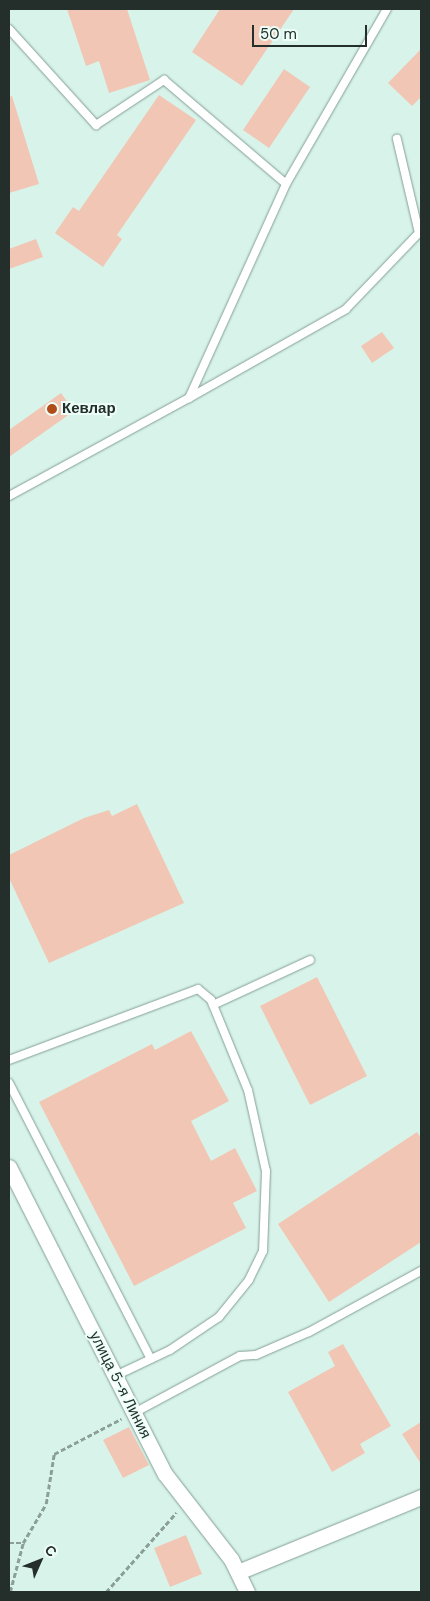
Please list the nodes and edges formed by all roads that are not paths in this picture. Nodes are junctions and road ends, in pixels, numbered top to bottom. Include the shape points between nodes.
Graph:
1 (387, 9) edge
2 (9, 29) edge
3 (397, 139) dead end
4 (286, 184) junction
5 (420, 232) edge
6 (189, 398) junction
7 (9, 496) edge
8 (310, 960) dead end
9 (213, 1005) junction
10 (9, 1060) edge
11 (9, 1083) edge
12 (9, 1167) edge
13 (421, 1271) edge
14 (151, 1359) junction
15 (115, 1376) junction
16 (134, 1412) junction
17 (421, 1497) edge
18 (238, 1572) junction
19 (246, 1592) edge

1 - 4 lane
2 - 4 lane via 96,125 164,80
3 - 5 lane
4 - 6 lane
5 - 6 lane via 346,309
6 - 7 lane
8 - 9 lane
9 - 10 lane via 206,994 192,989
9 - 14 lane via 259,1128 266,1171 263,1251 249,1280 219,1317
11 - 14 lane
12 - 15 street, улица 5-я Линия
13 - 16 lane via 309,1332 256,1356 240,1356
14 - 15 lane
15 - 16 street, улица 5-я Линия
16 - 18 street, улица 5-я Линия via 185,1503
17 - 18 street
18 - 19 street, улица 5-я Линия

